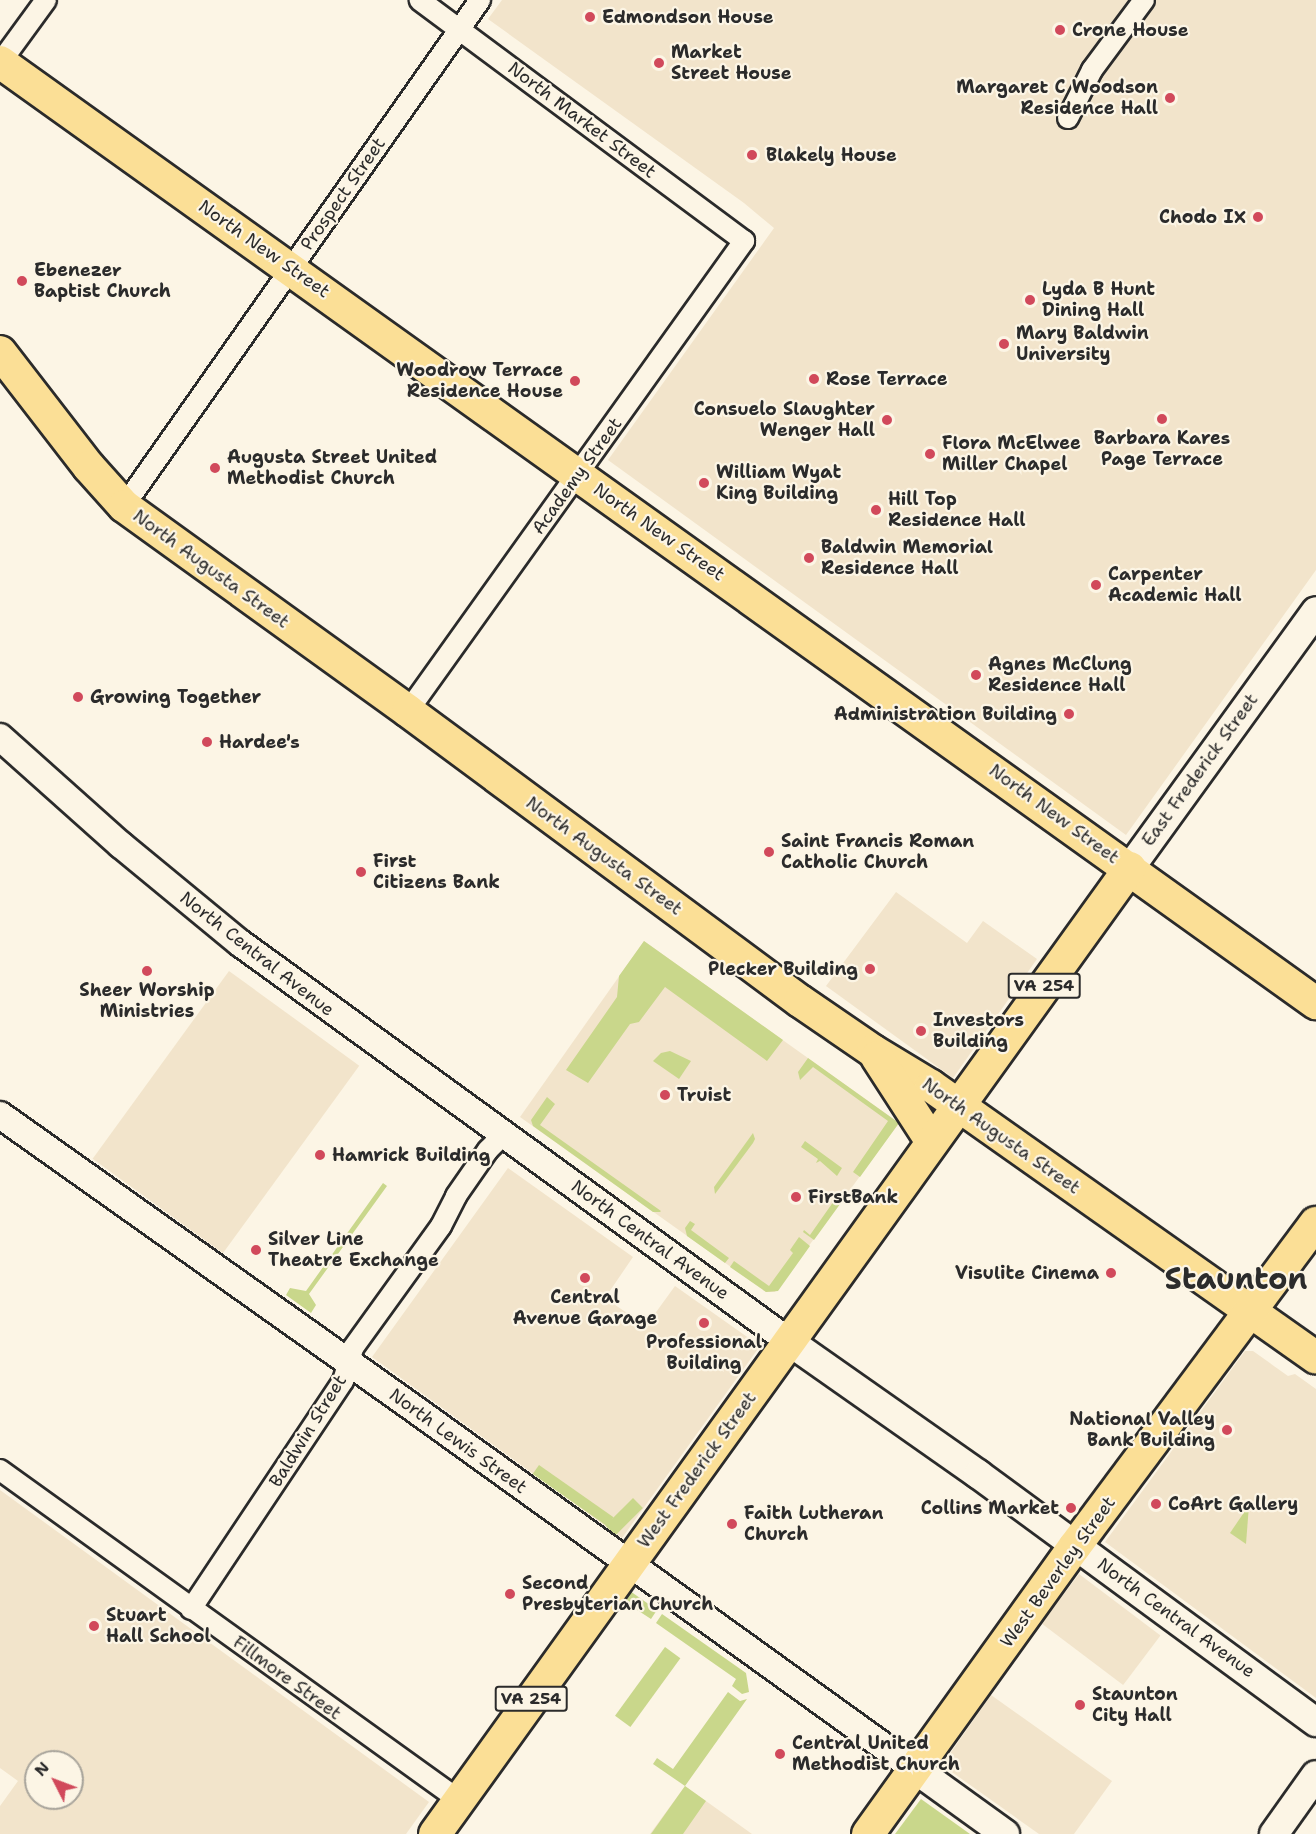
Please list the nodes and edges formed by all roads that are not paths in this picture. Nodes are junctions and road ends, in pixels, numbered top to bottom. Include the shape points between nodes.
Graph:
1 (46, 0) edge
2 (420, 0) edge
3 (480, 0) edge
4 (1144, 0) edge
5 (459, 28) junction
6 (0, 62) edge
7 (1068, 118) dead end
8 (744, 240) joint
9 (291, 268) junction
10 (0, 352) edge
11 (578, 474) junction
12 (124, 506) junction
13 (1311, 627) edge
14 (408, 711) junction
15 (0, 737) edge
16 (1130, 868) junction
17 (1316, 1003) edge
18 (873, 1052) junction
19 (958, 1105) junction
20 (0, 1115) edge
21 (503, 1135) junction
22 (932, 1142) junction
23 (1316, 1223) edge
24 (1251, 1312) junction
25 (790, 1342) junction
26 (1316, 1358) edge
27 (348, 1363) junction
28 (0, 1470) edge
29 (1076, 1546) junction
30 (628, 1564) junction
31 (191, 1609) junction
32 (1316, 1722) edge
33 (915, 1769) junction
34 (1316, 1775) edge
35 (459, 1800) junction
36 (435, 1834) edge
37 (868, 1834) edge
38 (1005, 1834) edge
39 (1274, 1834) edge

1 - 6 street
2 - 5 street, North Market Street
3 - 5 street, Prospect Street
4 - 7 street via 1092,70
5 - 8 street, North Market Street
5 - 9 street, Prospect Street
6 - 9 main road, North New Street
8 - 11 street, Academy Street
9 - 11 main road, North New Street
9 - 12 street, Prospect Street
10 - 12 main road, North Augusta Street
11 - 14 street, Academy Street
11 - 16 main road, North New Street
12 - 14 main road, North Augusta Street
13 - 16 main road, East Frederick Street / VA 254
14 - 18 main road, North Augusta Street
15 - 21 street, North Central Avenue via 120,845 240,943
16 - 17 main road, North New Street
16 - 19 main road, East Frederick Street / VA 254
18 - 19 main road, North Augusta Street
18 - 22 main road
19 - 22 main road, West Frederick Street / VA 254
19 - 24 main road, North Augusta Street
20 - 27 street, North Lewis Street
21 - 25 street, North Central Avenue
21 - 27 street, Baldwin Street via 456,1196 441,1226 353,1348
22 - 25 main road, West Frederick Street / VA 254
23 - 24 main road, West Beverley Street
24 - 26 main road, North Augusta Street
24 - 29 main road, West Beverley Street
25 - 29 main road, North Central Avenue
25 - 30 main road, West Frederick Street / VA 254
27 - 30 street, North Lewis Street
27 - 31 street, Baldwin Street via 343,1381
28 - 31 street, Fillmore Street
29 - 32 main road, North Central Avenue
29 - 33 main road, West Beverley Street
30 - 33 street, North Lewis Street
30 - 35 main road, West Frederick Street / VA 254
31 - 35 street, Fillmore Street
33 - 37 main road, West Beverley Street
33 - 38 main road
34 - 39 main road
35 - 36 main road, West Frederick Street / VA 254

